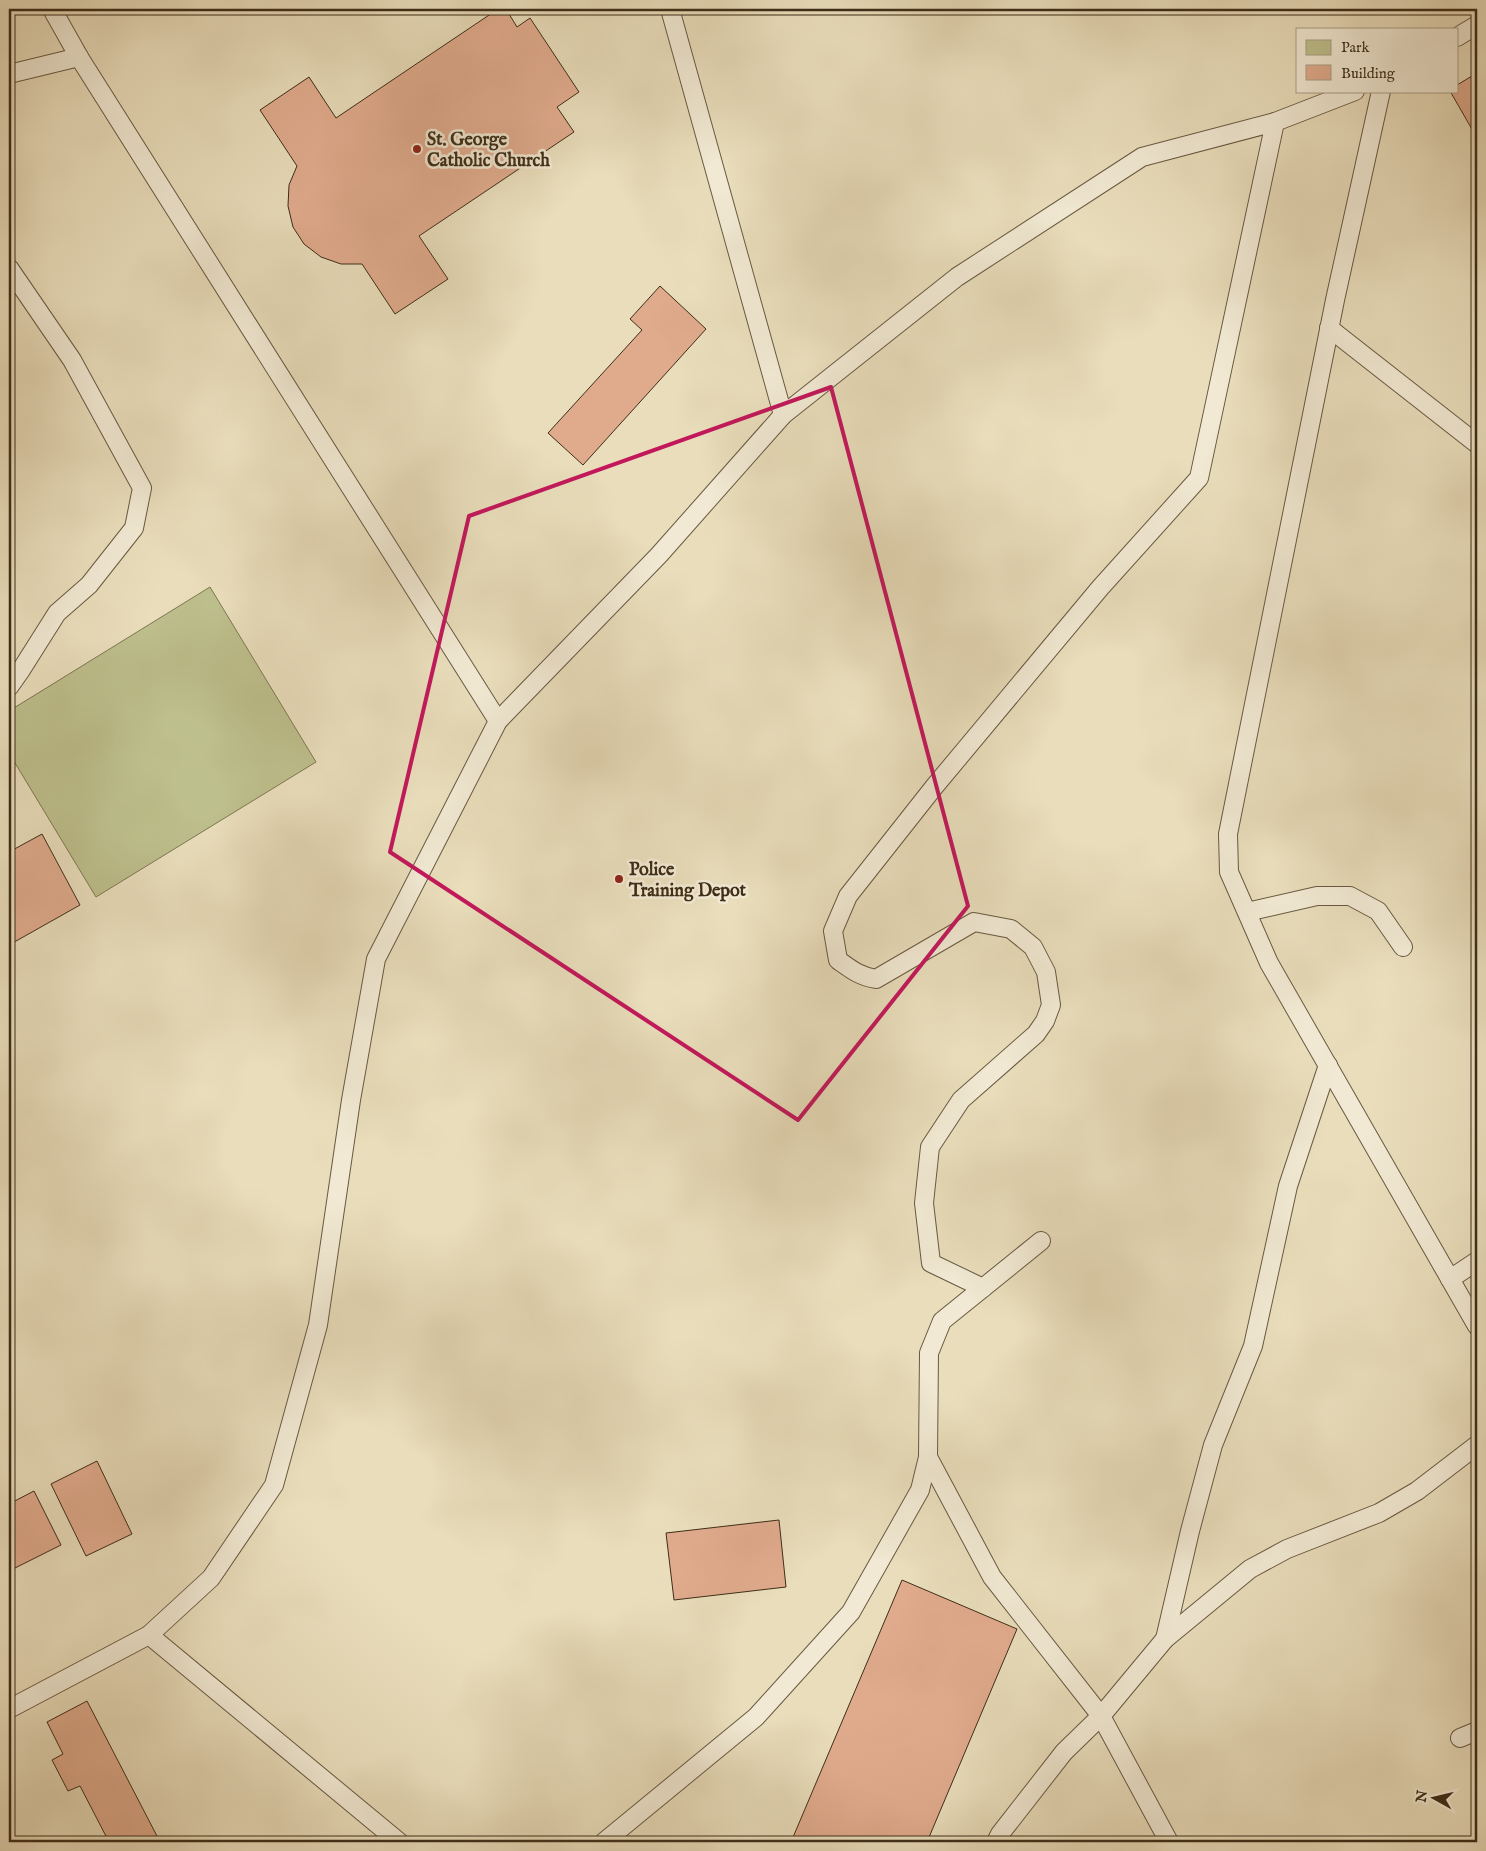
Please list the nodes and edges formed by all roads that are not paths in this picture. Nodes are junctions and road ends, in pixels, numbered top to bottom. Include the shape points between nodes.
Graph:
1 (52, 9) edge
2 (670, 9) edge
3 (1477, 25) edge
4 (1458, 36) edge
5 (79, 57) junction
6 (9, 74) edge
7 (1352, 92) edge
8 (1381, 92) edge
9 (1275, 122) junction
10 (9, 268) edge
11 (1329, 328) junction
12 (783, 415) junction
13 (1477, 444) edge
14 (9, 687) edge
15 (498, 722) junction
16 (1247, 912) junction
17 (1403, 947) dead end
18 (1328, 1065) junction
19 (1041, 1241) dead end
20 (1477, 1261) edge
21 (1450, 1279) junction
22 (983, 1288) junction
23 (1477, 1326) edge
24 (1477, 1445) edge
25 (928, 1457) junction
26 (149, 1635) junction
27 (1165, 1639) junction
28 (9, 1709) edge
29 (1101, 1716) junction
30 (1477, 1731) edge
31 (1460, 1738) dead end
32 (399, 1842) edge
33 (604, 1842) edge
34 (996, 1842) edge
35 (1169, 1842) edge

1 - 5 lane
2 - 12 lane
3 - 4 lane
5 - 6 lane
5 - 15 lane
7 - 9 lane
8 - 11 lane
9 - 12 lane via 1142,157 957,277
9 - 22 lane via 1199,478 1100,588 934,786 848,896 834,931 838,960 863,977 876,979 974,922 1011,929 1032,947 1046,972 1051,1005 1045,1021 1036,1034 961,1100 930,1147 924,1203 930,1263
10 - 14 lane via 72,360 142,488 134,528 89,585 57,613
11 - 13 lane
11 - 16 lane via 1228,834 1229,872
12 - 15 lane via 659,555
15 - 26 lane via 376,958 351,1100 318,1325 274,1485 211,1578
16 - 17 lane via 1317,896 1350,896 1378,911
16 - 18 lane via 1269,963
18 - 21 lane
18 - 27 lane via 1288,1186 1253,1346 1212,1445
19 - 22 lane
20 - 21 lane
21 - 23 lane
22 - 25 lane via 942,1320 929,1352
24 - 27 lane via 1417,1491 1379,1513 1287,1549 1250,1569
25 - 29 lane via 992,1577
25 - 33 lane via 920,1490 851,1612 756,1717
26 - 28 lane
26 - 32 lane
27 - 29 lane
29 - 34 lane via 1064,1752
29 - 35 lane
30 - 31 lane

